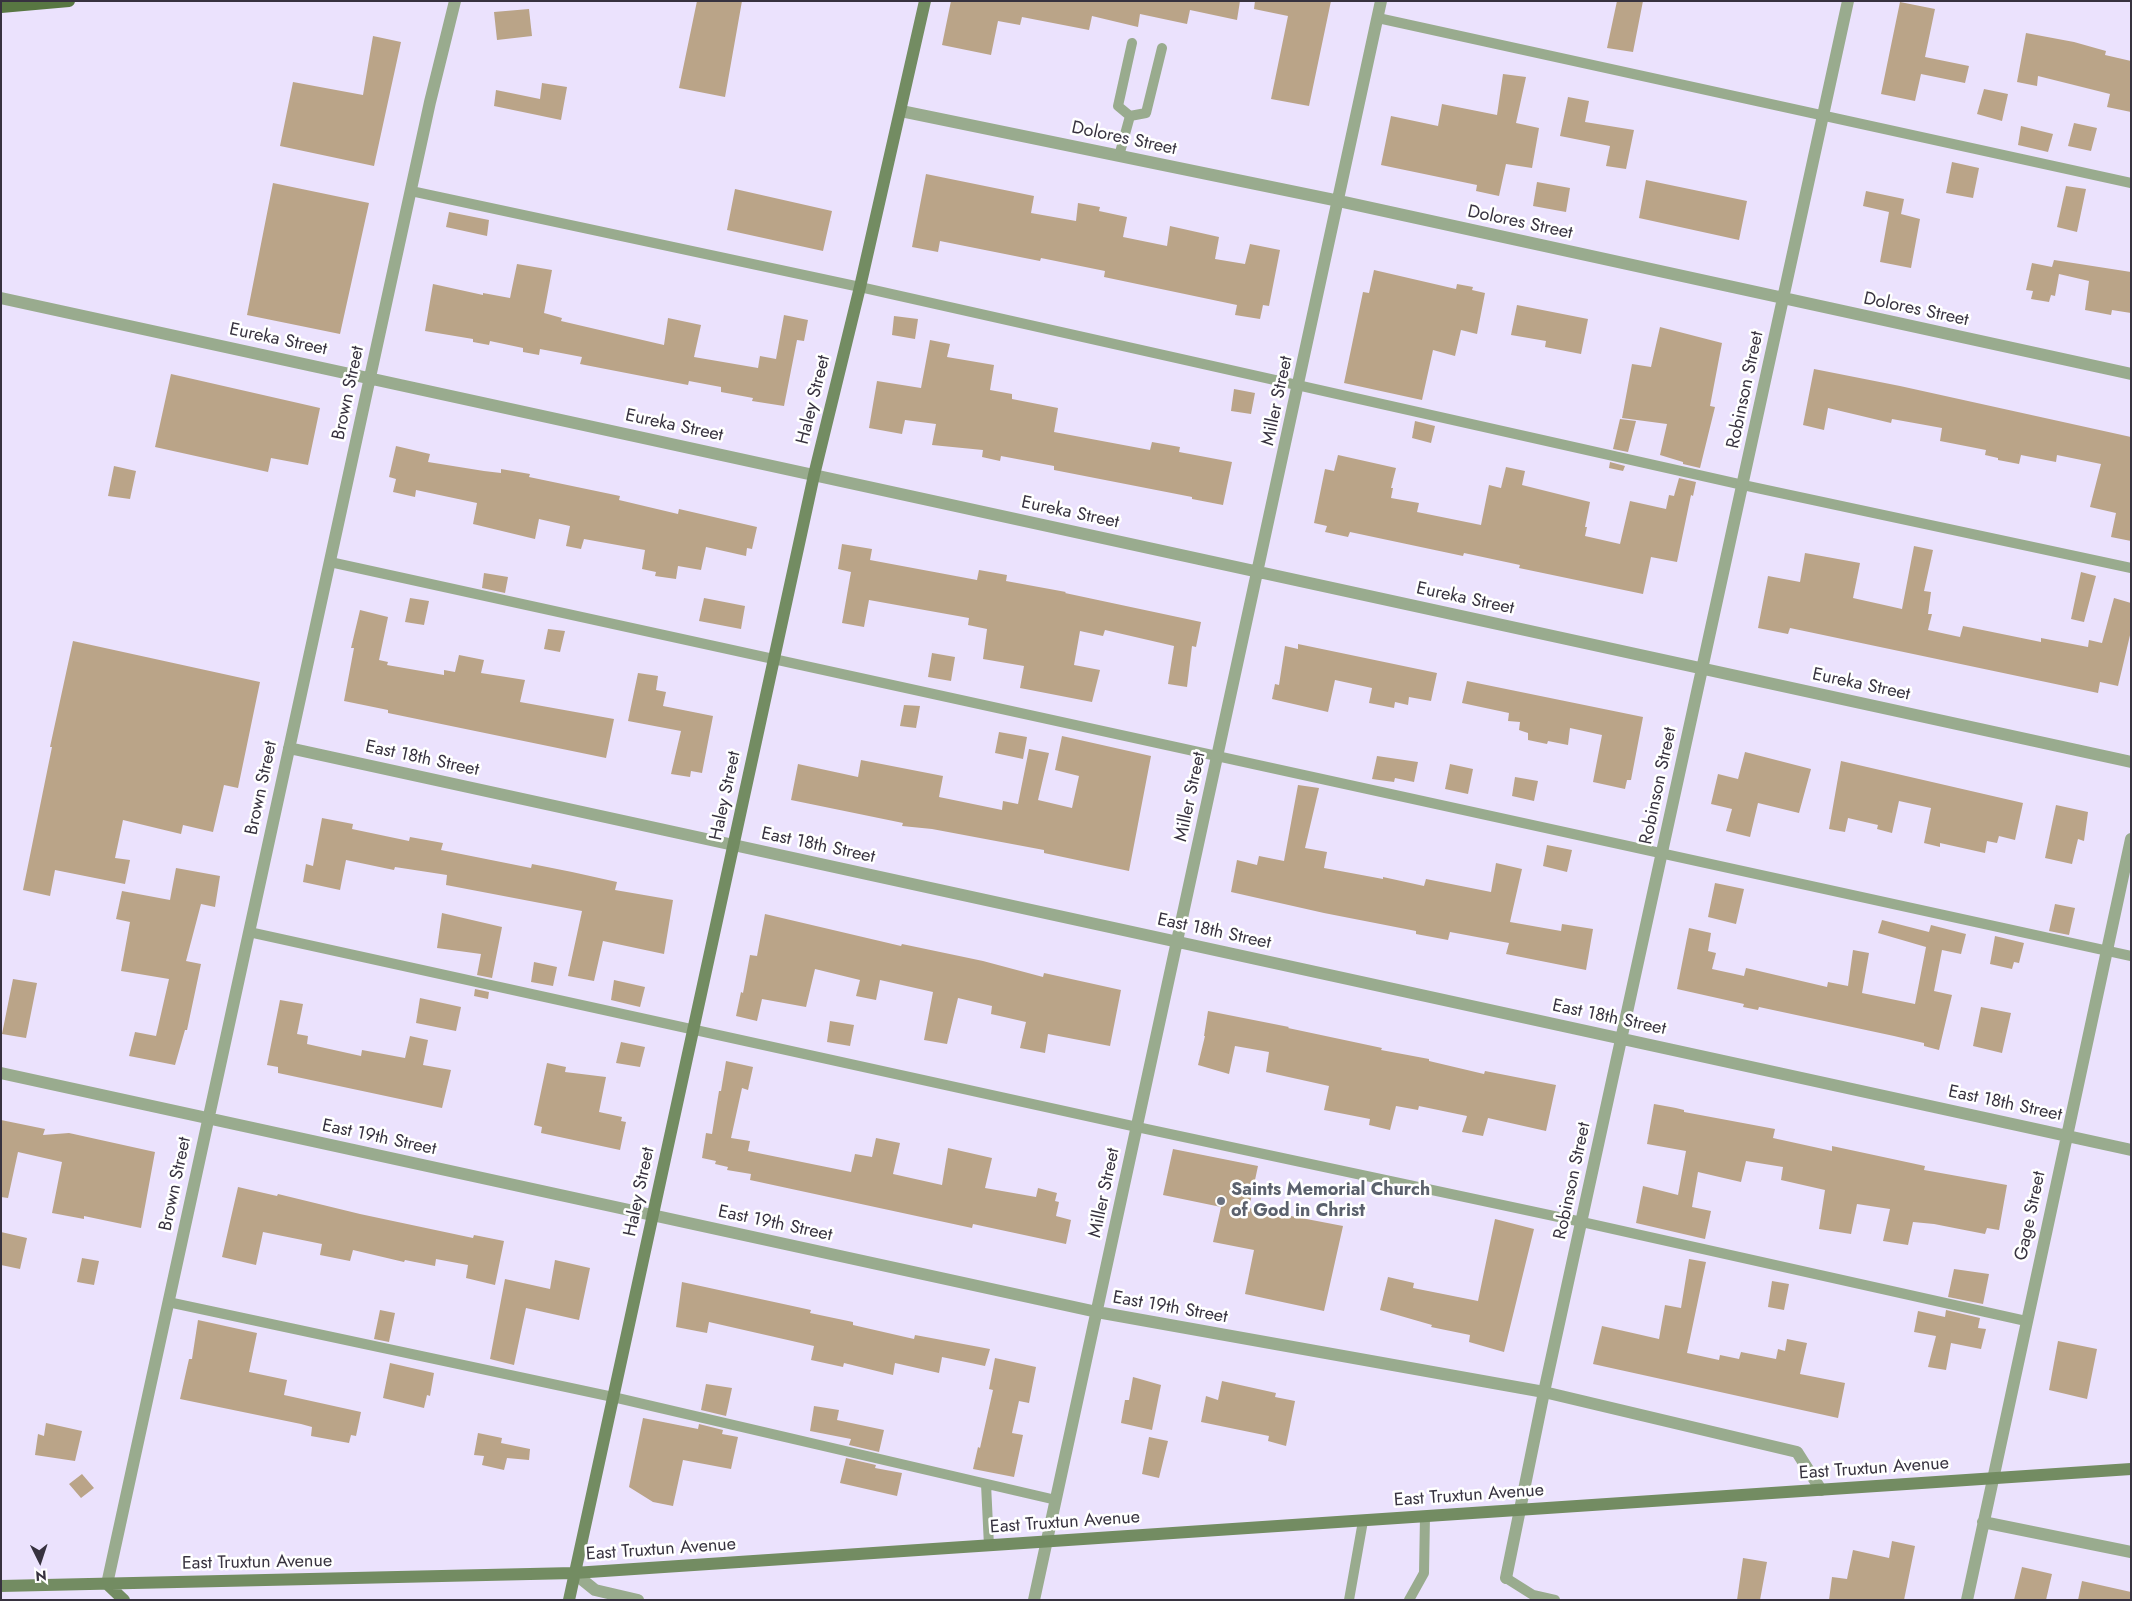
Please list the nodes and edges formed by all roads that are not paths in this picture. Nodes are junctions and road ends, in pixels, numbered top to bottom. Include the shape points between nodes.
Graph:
1 (69, 1) edge
2 (455, 1) edge
3 (925, 1) edge
4 (1381, 1) edge
5 (1848, 1) edge
6 (1, 7) edge
7 (1378, 18) junction
8 (1132, 43) dead end
9 (1162, 48) dead end
10 (901, 111) junction
11 (1823, 115) junction
12 (1130, 116) junction
13 (1119, 156) junction
14 (2131, 183) edge
15 (411, 191) junction
16 (1339, 202) junction
17 (860, 287) junction
18 (1, 298) edge
19 (1783, 299) junction
20 (2131, 374) edge
21 (370, 378) junction
22 (1299, 384) junction
23 (814, 475) junction
24 (1743, 485) junction
25 (330, 562) junction
26 (2131, 568) edge
27 (1259, 572) junction
28 (774, 660) junction
29 (1703, 668) junction
30 (289, 748) junction
31 (1218, 756) junction
32 (2131, 762) edge
33 (2131, 840) edge
34 (734, 845) junction
35 (1662, 854) junction
36 (249, 932) junction
37 (1178, 942) junction
38 (2106, 951) junction
39 (2131, 956) edge
40 (693, 1029) junction
41 (1622, 1039) junction
42 (1, 1073) edge
43 (209, 1118) junction
44 (1137, 1127) junction
45 (2066, 1136) junction
46 (2131, 1150) edge
47 (653, 1215) junction
48 (1582, 1222) junction
49 (168, 1302) junction
50 (1097, 1312) junction
51 (2026, 1321) junction
52 (1544, 1392) junction
53 (613, 1397) junction
54 (2131, 1469) edge
55 (1991, 1479) junction
56 (986, 1484) junction
57 (1821, 1490) junction
58 (1056, 1500) junction
59 (1519, 1510) junction
60 (1425, 1516) junction
61 (1363, 1521) junction
62 (1983, 1522) junction
63 (1047, 1542) junction
64 (989, 1546) junction
65 (2131, 1552) edge
66 (574, 1574) junction
67 (1506, 1578) joint
68 (107, 1584) junction
69 (1, 1586) edge
70 (124, 1600) edge
71 (569, 1600) edge
72 (638, 1600) edge
73 (1034, 1600) edge
74 (1349, 1600) edge
75 (1409, 1600) edge
76 (1555, 1600) edge
77 (1966, 1600) edge

1 - 6 main road
2 - 15 street, Brown Street
3 - 10 main road, Haley Street
4 - 7 street, Miller Street
5 - 11 street, Robinson Street
7 - 11 lane
7 - 16 street, Miller Street
8 - 12 lane via 1118,106
9 - 12 lane via 1146,113
10 - 13 street, Dolores Street
10 - 17 main road, Haley Street
11 - 14 lane
11 - 19 street, Robinson Street
12 - 13 lane
13 - 16 street, Dolores Street
15 - 17 lane
15 - 21 street, Brown Street
16 - 19 street, Dolores Street
16 - 22 street, Miller Street
17 - 22 lane
17 - 23 main road, Haley Street
18 - 21 street, Eureka Street
19 - 20 street, Dolores Street
19 - 24 street, Robinson Street
21 - 23 street, Eureka Street
21 - 25 street, Brown Street
22 - 24 lane
22 - 27 street, Miller Street
23 - 27 street, Eureka Street
23 - 28 main road, Haley Street
24 - 26 lane
24 - 29 street, Robinson Street
25 - 28 lane
25 - 30 street, Brown Street
27 - 29 street, Eureka Street
27 - 31 street, Miller Street
28 - 31 lane
28 - 34 main road, Haley Street
29 - 32 street, Eureka Street
29 - 35 street, Robinson Street
30 - 34 street, East 18th Street
30 - 36 street, Brown Street
31 - 35 lane
31 - 37 street, Miller Street
33 - 38 street, Gage Street
34 - 37 street, East 18th Street
34 - 40 main road, Haley Street
35 - 38 lane
35 - 41 street, Robinson Street
36 - 40 lane
36 - 43 street, Brown Street
37 - 41 street, East 18th Street
37 - 44 street, Miller Street
38 - 39 lane
38 - 45 street, Gage Street
40 - 44 lane
40 - 47 main road, Haley Street
41 - 45 street, East 18th Street
41 - 48 street, Robinson Street
42 - 43 street, East 19th Street
43 - 47 street, East 19th Street
43 - 49 street, Brown Street
44 - 48 lane
44 - 50 street, Miller Street
45 - 46 street, East 18th Street
45 - 51 street, Gage Street
47 - 50 street, East 19th Street
47 - 53 main road, Haley Street
48 - 51 lane
48 - 52 street, Robinson Street
49 - 53 lane
49 - 68 street, Brown Street
50 - 52 street, East 19th Street
50 - 58 street, Miller Street
51 - 55 street, Gage Street
52 - 57 street, East 19th Street via 1797,1452
52 - 59 street, Robinson Street
53 - 56 lane
53 - 66 main road, Haley Street
54 - 55 main road, East Truxtun Avenue
55 - 57 main road, East Truxtun Avenue
55 - 62 street, Gage Street
56 - 58 lane
56 - 64 lane
57 - 59 main road, East Truxtun Avenue
58 - 63 street, Miller Street
59 - 60 main road, East Truxtun Avenue
59 - 67 street, Robinson Street
60 - 61 main road, East Truxtun Avenue
60 - 75 lane via 1424,1572
61 - 63 main road, East Truxtun Avenue
61 - 74 lane
62 - 65 street
62 - 77 street, Gage Street
63 - 64 main road, East Truxtun Avenue
63 - 73 street, Miller Street
64 - 66 main road, East Truxtun Avenue
66 - 68 main road, East Truxtun Avenue
66 - 71 main road, Haley Street
66 - 72 street via 595,1590
67 - 76 lane via 1533,1595
68 - 69 main road, East Truxtun Avenue
68 - 70 main road

